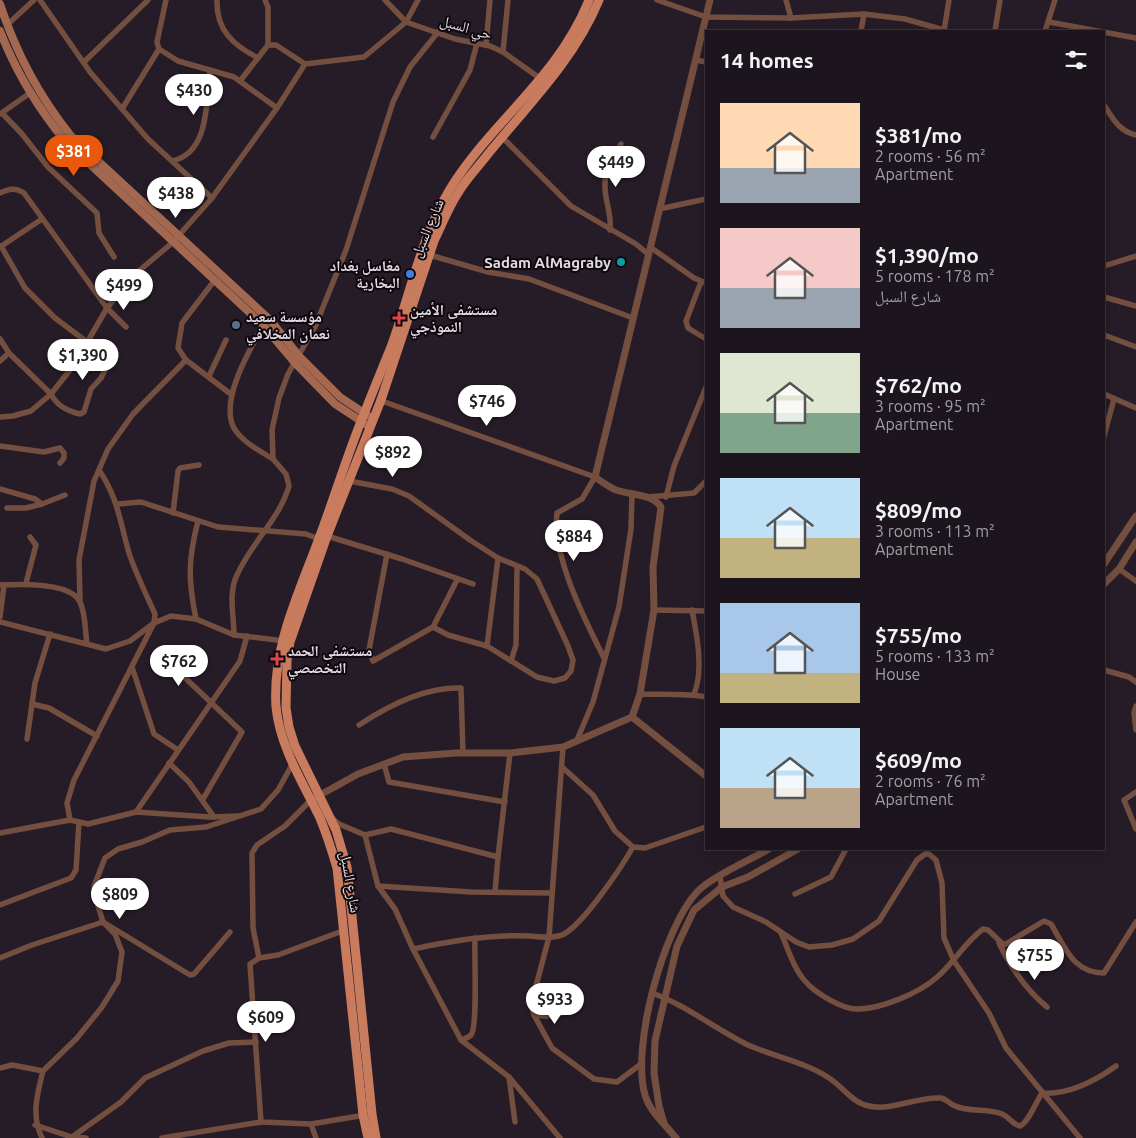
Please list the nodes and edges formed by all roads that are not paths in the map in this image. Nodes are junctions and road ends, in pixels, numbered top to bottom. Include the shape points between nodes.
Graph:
1 (34, 0) edge
2 (40, 0) edge
3 (148, 0) edge
4 (166, 0) edge
5 (217, 0) edge
6 (265, 0) edge
7 (385, 0) edge
8 (418, 0) edge
9 (490, 0) edge
10 (508, 0) edge
11 (589, 0) edge
12 (599, 0) edge
13 (657, 0) edge
14 (710, 0) edge
15 (786, 0) edge
16 (949, 0) edge
17 (1000, 0) edge
18 (1056, 0) edge
19 (0, 4) edge
20 (864, 14) junction
21 (706, 17) junction
22 (790, 18) junction
23 (406, 22) junction
24 (1048, 22) junction
25 (7, 25) junction
26 (861, 30) edge
27 (941, 30) edge
28 (944, 30) edge
29 (995, 30) edge
30 (1045, 30) edge
31 (1092, 30) edge
32 (438, 32) junction
33 (1105, 32) edge
34 (1, 36) edge
35 (1136, 38) edge
36 (478, 43) junction
37 (268, 45) junction
38 (486, 45) junction
39 (160, 49) junction
40 (504, 52) junction
41 (258, 58) junction
42 (696, 60) junction
43 (84, 62) junction
44 (705, 62) edge
45 (305, 64) junction
46 (210, 70) junction
47 (541, 79) junction
48 (240, 81) junction
49 (30, 93) junction
50 (1105, 107) edge
51 (277, 108) junction
52 (122, 109) junction
53 (1, 114) edge
54 (1136, 136) edge
55 (433, 137) dead end
56 (502, 138) junction
57 (621, 144) dead end
58 (172, 161) junction
59 (0, 193) edge
60 (212, 198) junction
61 (705, 198) edge
62 (659, 210) junction
63 (42, 219) junction
64 (610, 230) junction
65 (175, 240) junction
66 (1, 247) edge
67 (649, 250) junction
68 (430, 255) junction
69 (1136, 256) edge
70 (114, 257) dead end
71 (1105, 266) edge
72 (214, 281) junction
73 (704, 283) edge
74 (1105, 297) edge
75 (1136, 306) edge
76 (107, 308) junction
77 (633, 318) junction
78 (263, 325) junction
79 (126, 327) dead end
80 (1105, 335) edge
81 (705, 338) edge
82 (0, 339) edge
83 (226, 340) dead end
84 (87, 342) junction
85 (1136, 347) edge
86 (9, 353) junction
87 (186, 360) junction
88 (297, 360) junction
89 (0, 361) edge
90 (107, 366) dead end
91 (209, 376) junction
92 (705, 390) edge
93 (51, 394) junction
94 (232, 394) junction
95 (1105, 394) edge
96 (1114, 398) junction
97 (376, 399) junction
98 (1136, 408) edge
99 (0, 417) edge
100 (362, 419) junction
101 (371, 423) junction
102 (1105, 432) edge
103 (0, 446) edge
104 (273, 459) junction
105 (60, 463) dead end
106 (199, 465) dead end
107 (99, 470) junction
108 (595, 477) junction
109 (349, 481) junction
110 (705, 482) edge
111 (0, 489) edge
112 (632, 494) junction
113 (65, 495) dead end
114 (646, 497) junction
115 (666, 497) junction
116 (42, 504) junction
117 (118, 504) junction
118 (7, 508) dead end
119 (173, 513) junction
120 (1136, 516) edge
121 (198, 521) junction
122 (267, 530) junction
123 (30, 538) dead end
124 (323, 538) junction
125 (1136, 542) edge
126 (387, 554) junction
127 (498, 558) junction
128 (1105, 561) edge
129 (517, 567) junction
130 (1119, 569) junction
131 (458, 580) junction
132 (1136, 581) edge
133 (26, 583) junction
134 (1105, 583) edge
135 (473, 584) dead end
136 (2, 585) edge
137 (80, 600) junction
138 (654, 610) junction
139 (692, 610) junction
140 (705, 611) edge
141 (0, 617) edge
142 (196, 619) junction
143 (0, 622) edge
144 (154, 624) junction
145 (433, 627) junction
146 (50, 634) junction
147 (234, 635) junction
148 (246, 636) junction
149 (285, 641) junction
150 (87, 644) junction
151 (487, 646) junction
152 (171, 655) dead end
153 (604, 658) junction
154 (511, 661) junction
155 (132, 667) junction
156 (1105, 670) edge
157 (1136, 682) edge
158 (640, 694) junction
159 (694, 694) junction
160 (705, 697) edge
161 (211, 702) junction
162 (32, 704) junction
163 (1136, 706) edge
164 (632, 717) junction
165 (359, 725) dead end
166 (1136, 730) edge
167 (97, 736) junction
168 (27, 739) dead end
169 (577, 740) junction
170 (563, 747) junction
171 (178, 750) junction
172 (463, 753) junction
173 (510, 754) junction
174 (169, 763) junction
175 (293, 763) junction
176 (384, 764) junction
177 (562, 767) junction
178 (705, 775) edge
179 (1136, 792) edge
180 (320, 795) junction
181 (203, 799) junction
182 (311, 800) junction
183 (505, 802) junction
184 (136, 812) junction
185 (328, 815) junction
186 (238, 816) junction
187 (214, 817) junction
188 (70, 820) junction
189 (79, 822) junction
190 (705, 827) edge
191 (1136, 829) edge
192 (0, 832) edge
193 (365, 836) junction
194 (634, 847) junction
195 (767, 850) edge
196 (794, 850) edge
197 (846, 850) edge
198 (928, 851) edge
199 (498, 857) junction
200 (720, 877) junction
201 (378, 886) junction
202 (722, 887) junction
203 (496, 892) junction
204 (551, 893) junction
205 (795, 894) dead end
206 (0, 905) edge
207 (103, 922) junction
208 (1136, 922) edge
209 (345, 930) junction
210 (230, 932) dead end
211 (781, 932) junction
212 (549, 937) junction
213 (475, 938) junction
214 (999, 943) junction
215 (412, 949) junction
216 (0, 958) edge
217 (259, 958) junction
218 (954, 961) junction
219 (652, 993) junction
220 (664, 997) junction
221 (1047, 1007) dead end
222 (575, 1010) dead end
223 (534, 1015) junction
224 (461, 1040) junction
225 (256, 1042) junction
226 (641, 1064) junction
227 (1116, 1066) dead end
228 (0, 1068) edge
229 (43, 1071) junction
230 (509, 1077) junction
231 (1042, 1094) junction
232 (367, 1114) junction
233 (261, 1122) junction
234 (516, 1122) dead end
235 (664, 1123) junction
236 (311, 1124) junction
237 (35, 1125) junction
238 (72, 1137) edge
239 (42, 1138) edge
240 (86, 1138) edge
241 (162, 1138) edge
242 (316, 1138) edge
243 (368, 1138) edge
244 (376, 1138) edge
245 (560, 1138) edge
246 (676, 1138) edge
247 (1080, 1138) edge

1 - 25 street
2 - 43 street
3 - 43 street
4 - 39 street via 157,42
5 - 41 street via 220,22 231,42
6 - 37 street via 268,7
7 - 23 street, حي السبل
8 - 23 street
9 - 38 street
10 - 40 street
11 - 47 main road, شارع السبل via 572,37
12 - 56 main road, شارع السبل via 570,57
13 - 21 street
14 - 21 street
15 - 22 street
16 - 28 street
17 - 29 street
18 - 24 street
19 - 25 main road
20 - 22 street
20 - 26 street
20 - 27 street via 905,19
21 - 22 street
21 - 42 street
23 - 32 street, حي السبل
23 - 45 street via 364,57
24 - 30 street
24 - 31 street
25 - 65 main road via 34,84 50,110 71,136
32 - 36 street, حي السبل
32 - 88 street via 410,68 393,102 346,250
33 - 35 street
34 - 49 main road
36 - 38 street, حي السبل
36 - 55 street via 470,70
37 - 41 street
37 - 45 street via 276,45
38 - 40 street, حي السبل
39 - 46 street via 178,61
39 - 52 street
40 - 47 street, حي السبل
41 - 48 street
42 - 44 street
42 - 62 street
43 - 52 street
45 - 51 street
46 - 48 street
46 - 58 street via 198,145 180,160
47 - 97 main road, شارع السبل via 451,189 427,239
48 - 51 street
49 - 53 street
49 - 65 main road via 65,141
50 - 54 street via 1115,123 1126,133
51 - 60 street
52 - 58 street
53 - 70 street via 48,167 98,213 99,233
56 - 64 street via 571,206
56 - 68 main road, شارع السبل via 458,192
57 - 64 street via 605,183 612,216
58 - 60 street
59 - 63 street via 18,189
60 - 65 street
61 - 62 street
62 - 67 street
63 - 66 street
63 - 76 street
64 - 67 street
65 - 72 main road
65 - 76 street via 134,274
65 - 88 main road via 270,320
66 - 84 street via 25,288 55,318
67 - 73 street
67 - 77 street
68 - 77 street via 488,272 529,279
68 - 97 main road, شارع السبل
69 - 71 street
72 - 78 main road
72 - 87 street via 182,323 178,348
73 - 81 street via 686,321 688,328
74 - 75 street
76 - 79 street
76 - 84 street
77 - 108 street
78 - 88 main road
78 - 94 street
80 - 85 street
82 - 86 street
83 - 91 street
84 - 93 street
86 - 89 street
86 - 93 street
87 - 91 street
87 - 107 street via 133,414 108,449
88 - 100 main road
88 - 104 street via 278,398 272,430
90 - 93 street via 91,389 84,412 80,414 55,403
91 - 94 street
92 - 115 street via 674,466
93 - 99 street via 31,411
94 - 104 street via 231,422 247,443
95 - 96 street
96 - 98 street
96 - 102 street
97 - 100 main road, شارع السبل
97 - 101 main road, شارع السبل
97 - 108 street
100 - 101 main road
100 - 124 main road, شارع السبل
101 - 109 main road, شارع السبل
103 - 105 street via 44,452 60,448 64,453
104 - 122 street via 286,474 289,486
106 - 119 street via 178,471
107 - 117 street
107 - 137 street via 79,560
108 - 112 street via 614,490
108 - 153 street via 582,500 557,512 556,538 578,601
109 - 124 main road, شارع السبل
109 - 127 street via 392,488 409,496
110 - 115 street via 694,493
111 - 116 street
112 - 114 street
112 - 153 street via 624,585
113 - 116 street
114 - 115 street
114 - 138 street via 661,507 653,567
116 - 118 street
117 - 119 street via 141,502
117 - 144 street via 130,553 155,614
119 - 121 street
120 - 128 street
121 - 122 street via 218,527
121 - 142 street via 189,573
122 - 124 street
122 - 147 street via 236,576 232,596
123 - 133 street via 36,546
124 - 126 street
124 - 149 main road, شارع السبل
125 - 130 street
126 - 131 street
126 - 145 street via 369,650 373,661
127 - 129 street
127 - 151 street
129 - 154 street via 516,645
129 - 154 street via 537,579 573,660 572,672 554,681 537,677
130 - 132 street
130 - 134 street
131 - 135 street
131 - 145 street
133 - 136 street
133 - 137 street via 68,591
136 - 141 street
137 - 150 street
138 - 139 street
138 - 158 street
139 - 140 street
139 - 159 street via 698,662
142 - 144 street via 171,616
142 - 147 street
143 - 146 street
144 - 150 street via 130,641 106,649
144 - 155 street
145 - 151 street via 448,635
146 - 150 street
146 - 162 street via 34,683
147 - 148 street
148 - 149 street
148 - 161 street via 240,660
149 - 175 main road, شارع السبل via 278,662 276,707 285,746
149 - 180 main road, شارع السبل via 289,727
151 - 154 street
152 - 161 street via 180,673
153 - 169 street via 593,702
155 - 167 street
155 - 171 street via 154,734
156 - 157 street
158 - 159 street
158 - 164 street
159 - 160 street
161 - 171 street
161 - 181 street via 242,732
162 - 167 street via 50,708
162 - 168 street
163 - 166 street
164 - 169 street
164 - 178 street
165 - 172 street via 390,704 425,693 461,688
167 - 188 street via 74,780 67,803
169 - 170 street
170 - 173 street
170 - 177 street
171 - 174 street
172 - 173 street
172 - 176 street via 403,757
173 - 183 street
174 - 181 street
174 - 184 street
175 - 182 main road, شارع السبل
175 - 186 street via 278,790 261,808
176 - 180 street
176 - 183 street via 388,782
177 - 194 street via 593,795 615,831
177 - 204 street
179 - 191 street via 1124,800
180 - 182 street
180 - 185 main road, شارع السبل
181 - 187 street
182 - 209 main road, شارع السبل via 326,832 337,868
182 - 217 street via 286,826 257,845 252,854 253,928
183 - 199 street
184 - 187 street
184 - 189 street via 88,824
185 - 193 street
185 - 232 main road, شارع السبل via 347,867
186 - 187 street
186 - 207 street via 206,827 170,830 118,849 105,858 94,886
188 - 189 street
188 - 192 street
189 - 206 street via 76,870 71,878
190 - 194 street via 645,848
193 - 199 street via 391,829
193 - 201 street
194 - 212 street via 620,871 577,923 564,935
195 - 200 street
196 - 202 street via 748,877
197 - 205 street via 832,877
198 - 211 street via 917,860 879,921 854,939 809,947
198 - 218 street via 936,860 942,883 944,938
199 - 203 street
200 - 202 street
200 - 219 street via 698,890 686,906 673,932
201 - 203 street
201 - 215 street via 396,909
202 - 211 street via 724,896 733,907
202 - 220 street via 694,910 677,946
203 - 204 street
204 - 212 street
207 - 210 street via 190,974 194,974
207 - 216 street
207 - 229 street via 115,934 122,952 118,981 82,1032
208 - 214 street via 1104,973 1078,967 1051,924 1044,922 1004,945
209 - 217 street
209 - 232 main road, شارع السبل
211 - 218 street via 803,980 815,992 857,1010 882,1005 906,995 934,980
212 - 213 street via 506,935
212 - 223 street via 531,1005
213 - 215 street
213 - 224 street via 473,1031 471,1036
214 - 218 street via 988,930 983,929 973,936
214 - 221 street via 1012,969
215 - 224 street
217 - 225 street via 250,964
218 - 231 street via 989,1014 1006,1048
219 - 220 street
219 - 226 street
220 - 231 street via 748,1044 830,1078 857,1102 866,1105 879,1107 944,1098 962,1108 997,1112 1013,1125 1020,1126 1028,1120
220 - 235 street via 654,1073
222 - 223 street
223 - 226 street via 552,1048 594,1079 617,1082
224 - 230 street
225 - 233 street
225 - 238 street via 229,1043 203,1051 145,1078 121,1102
226 - 235 street via 647,1100
227 - 231 street via 1099,1079
228 - 229 street via 12,1065
229 - 237 street via 35,1102
230 - 234 street
230 - 245 street
231 - 247 street
232 - 236 street
232 - 243 main road, شارع السبل
232 - 244 main road, شارع السبل
233 - 236 street
233 - 241 street
235 - 246 street
236 - 242 street
237 - 238 street
237 - 239 street
238 - 240 street

